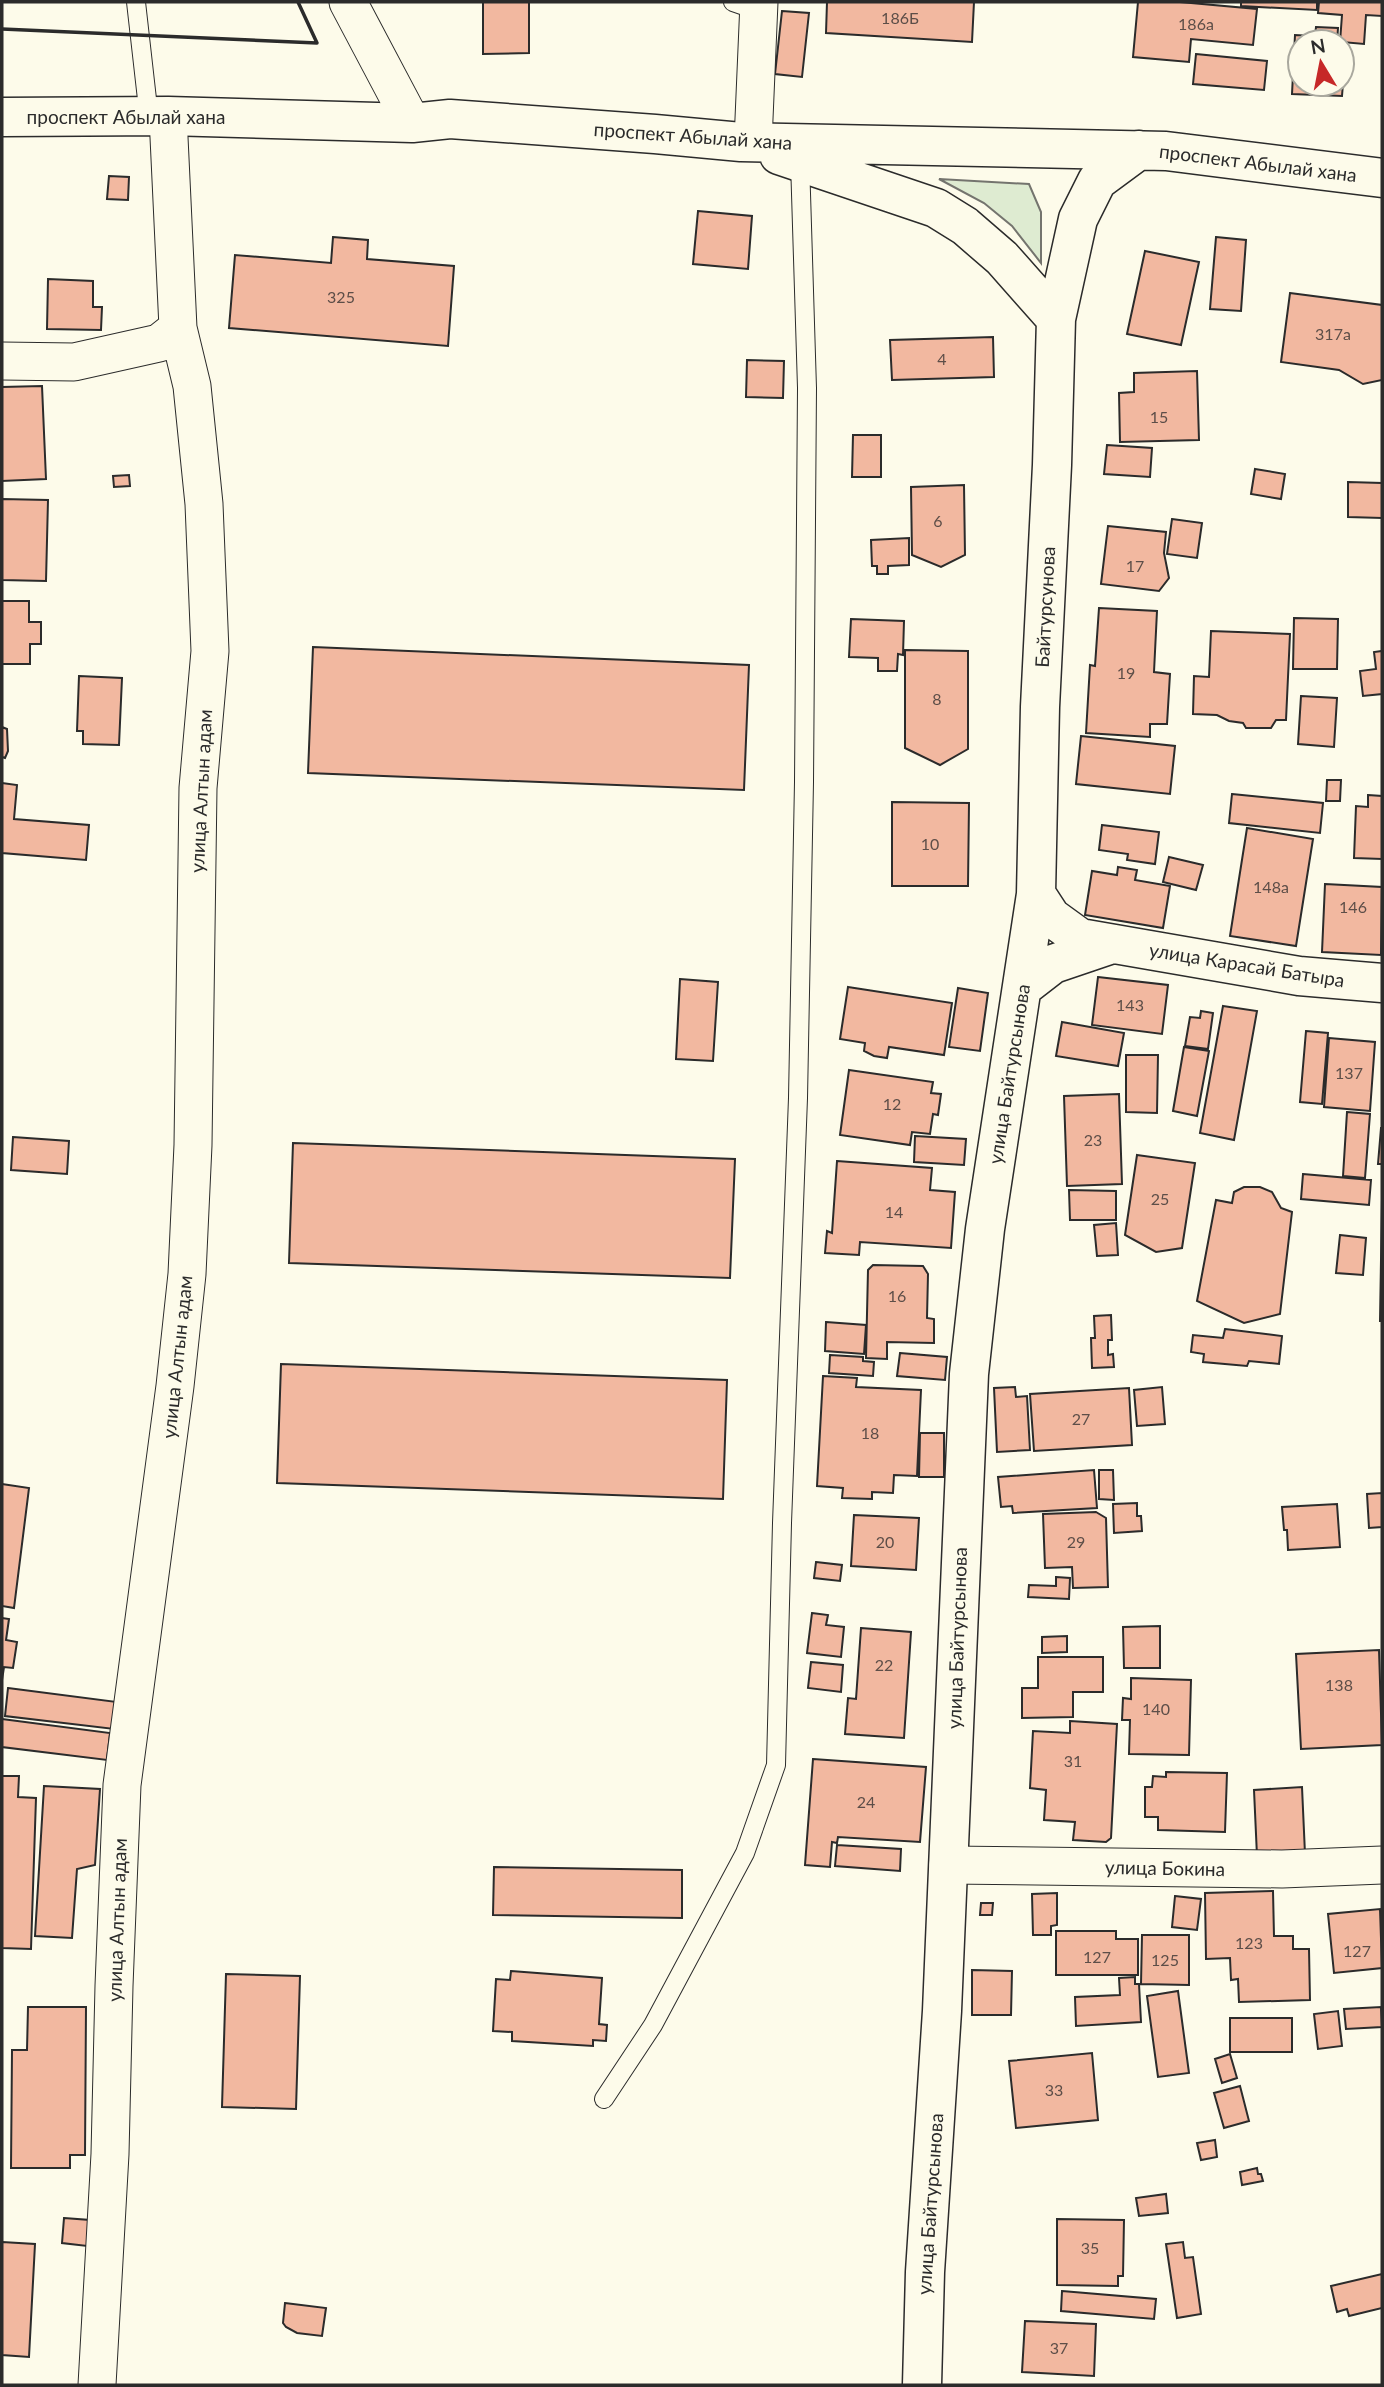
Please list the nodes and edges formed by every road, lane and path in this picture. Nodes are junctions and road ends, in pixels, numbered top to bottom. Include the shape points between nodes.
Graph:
1 (136, 2) edge
2 (348, 2) edge
3 (750, 5) edge
4 (158, 116) junction
5 (2, 117) edge
6 (412, 123) junction
7 (747, 142) junction
8 (1139, 150) junction
9 (800, 161) junction
10 (1382, 178) edge
11 (1056, 320) junction
12 (178, 328) junction
13 (2, 361) edge
14 (1036, 894) junction
15 (1112, 944) junction
16 (1382, 983) edge
17 (1022, 988) junction
18 (948, 1865) junction
19 (1382, 1865) edge
20 (604, 2099) dead end
21 (97, 2385) edge
22 (922, 2385) edge

1 - 4 lane
2 - 6 street
3 - 7 street
4 - 5 main road, проспект Абылай хана
4 - 6 main road, проспект Абылай хана
4 - 12 street, улица Алтын адам
6 - 7 main road, проспект Абылай хана via 450,119
7 - 8 main road, проспект Абылай хана
7 - 9 main road
8 - 10 main road, проспект Абылай хана
8 - 11 main road, Байтурсунова via 1097,181 1078,219
9 - 11 main road via 936,208 965,226 1002,258
9 - 20 lane via 807,388 804,809 776,1765 745,1853 653,2025
11 - 14 main road, Байтурсунова
12 - 13 street via 159,342 75,362
12 - 21 street, улица Алтын адам via 192,386 203,491 210,651 198,788 193,1145 187,1274 175,1386 122,1785
14 - 15 main road, улица Карасай Батыра via 1051,917 1080,938
14 - 17 main road, улица Байтурсынова
15 - 16 main road, улица Карасай Батыра via 1299,976
15 - 17 main road via 1053,964
17 - 18 main road, улица Байтурсынова via 985,1229 969,1374
18 - 19 street, улица Бокина via 1282,1869
18 - 22 main road, улица Байтурсынова

